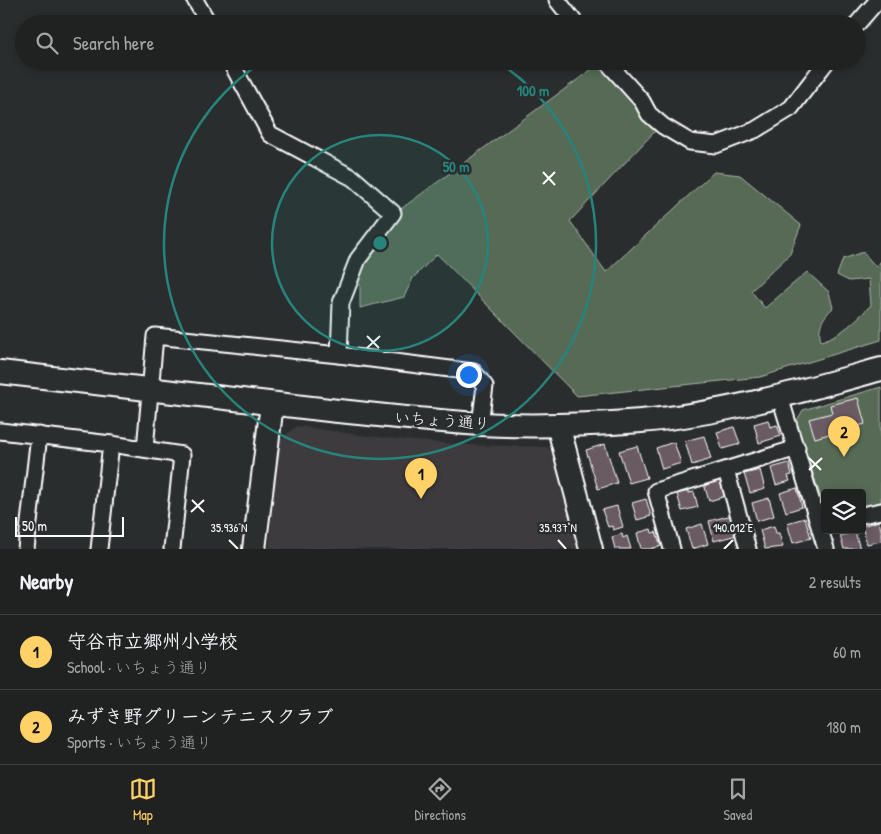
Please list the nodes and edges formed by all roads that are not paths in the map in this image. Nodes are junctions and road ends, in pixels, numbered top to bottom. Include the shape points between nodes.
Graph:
1 (196, 0) edge
2 (557, 0) edge
3 (878, 0) edge
4 (204, 15) edge
5 (569, 15) edge
6 (865, 15) edge
7 (235, 70) edge
8 (614, 70) edge
9 (820, 70) edge
10 (339, 355) junction
11 (881, 369) edge
12 (0, 372) edge
13 (150, 389) junction
14 (780, 397) junction
15 (272, 404) junction
16 (480, 424) junction
17 (558, 425) junction
18 (0, 431) edge
19 (39, 435) junction
20 (112, 444) junction
21 (797, 448) junction
22 (145, 449) junction
23 (726, 470) junction
24 (881, 510) edge
25 (866, 514) edge
26 (821, 523) edge
27 (823, 534) edge
28 (26, 549) edge
29 (99, 549) edge
30 (172, 549) edge
31 (254, 549) edge
32 (591, 549) edge
33 (672, 549) edge
34 (748, 549) edge
35 (826, 549) edge

1 - 4 street
2 - 5 street
3 - 6 street
7 - 10 street via 270,134 353,178 393,213 358,259 341,303
8 - 9 street via 663,126 690,142 716,145 755,130 791,108
10 - 13 street via 155,336
10 - 16 street via 474,372 485,386
11 - 14 street, いちょう通り
12 - 13 street, いちょう通り
13 - 15 street, いちょう通り
13 - 22 street
14 - 17 street, いちょう通り via 652,420
14 - 21 street
15 - 16 street, いちょう通り
15 - 31 street
16 - 17 street, いちょう通り
17 - 32 street
18 - 19 street
19 - 20 street
19 - 28 street
20 - 22 street
20 - 29 street
21 - 23 street
21 - 26 street
22 - 30 street via 182,455
23 - 33 street via 656,491
23 - 34 street
24 - 25 street
27 - 35 street

